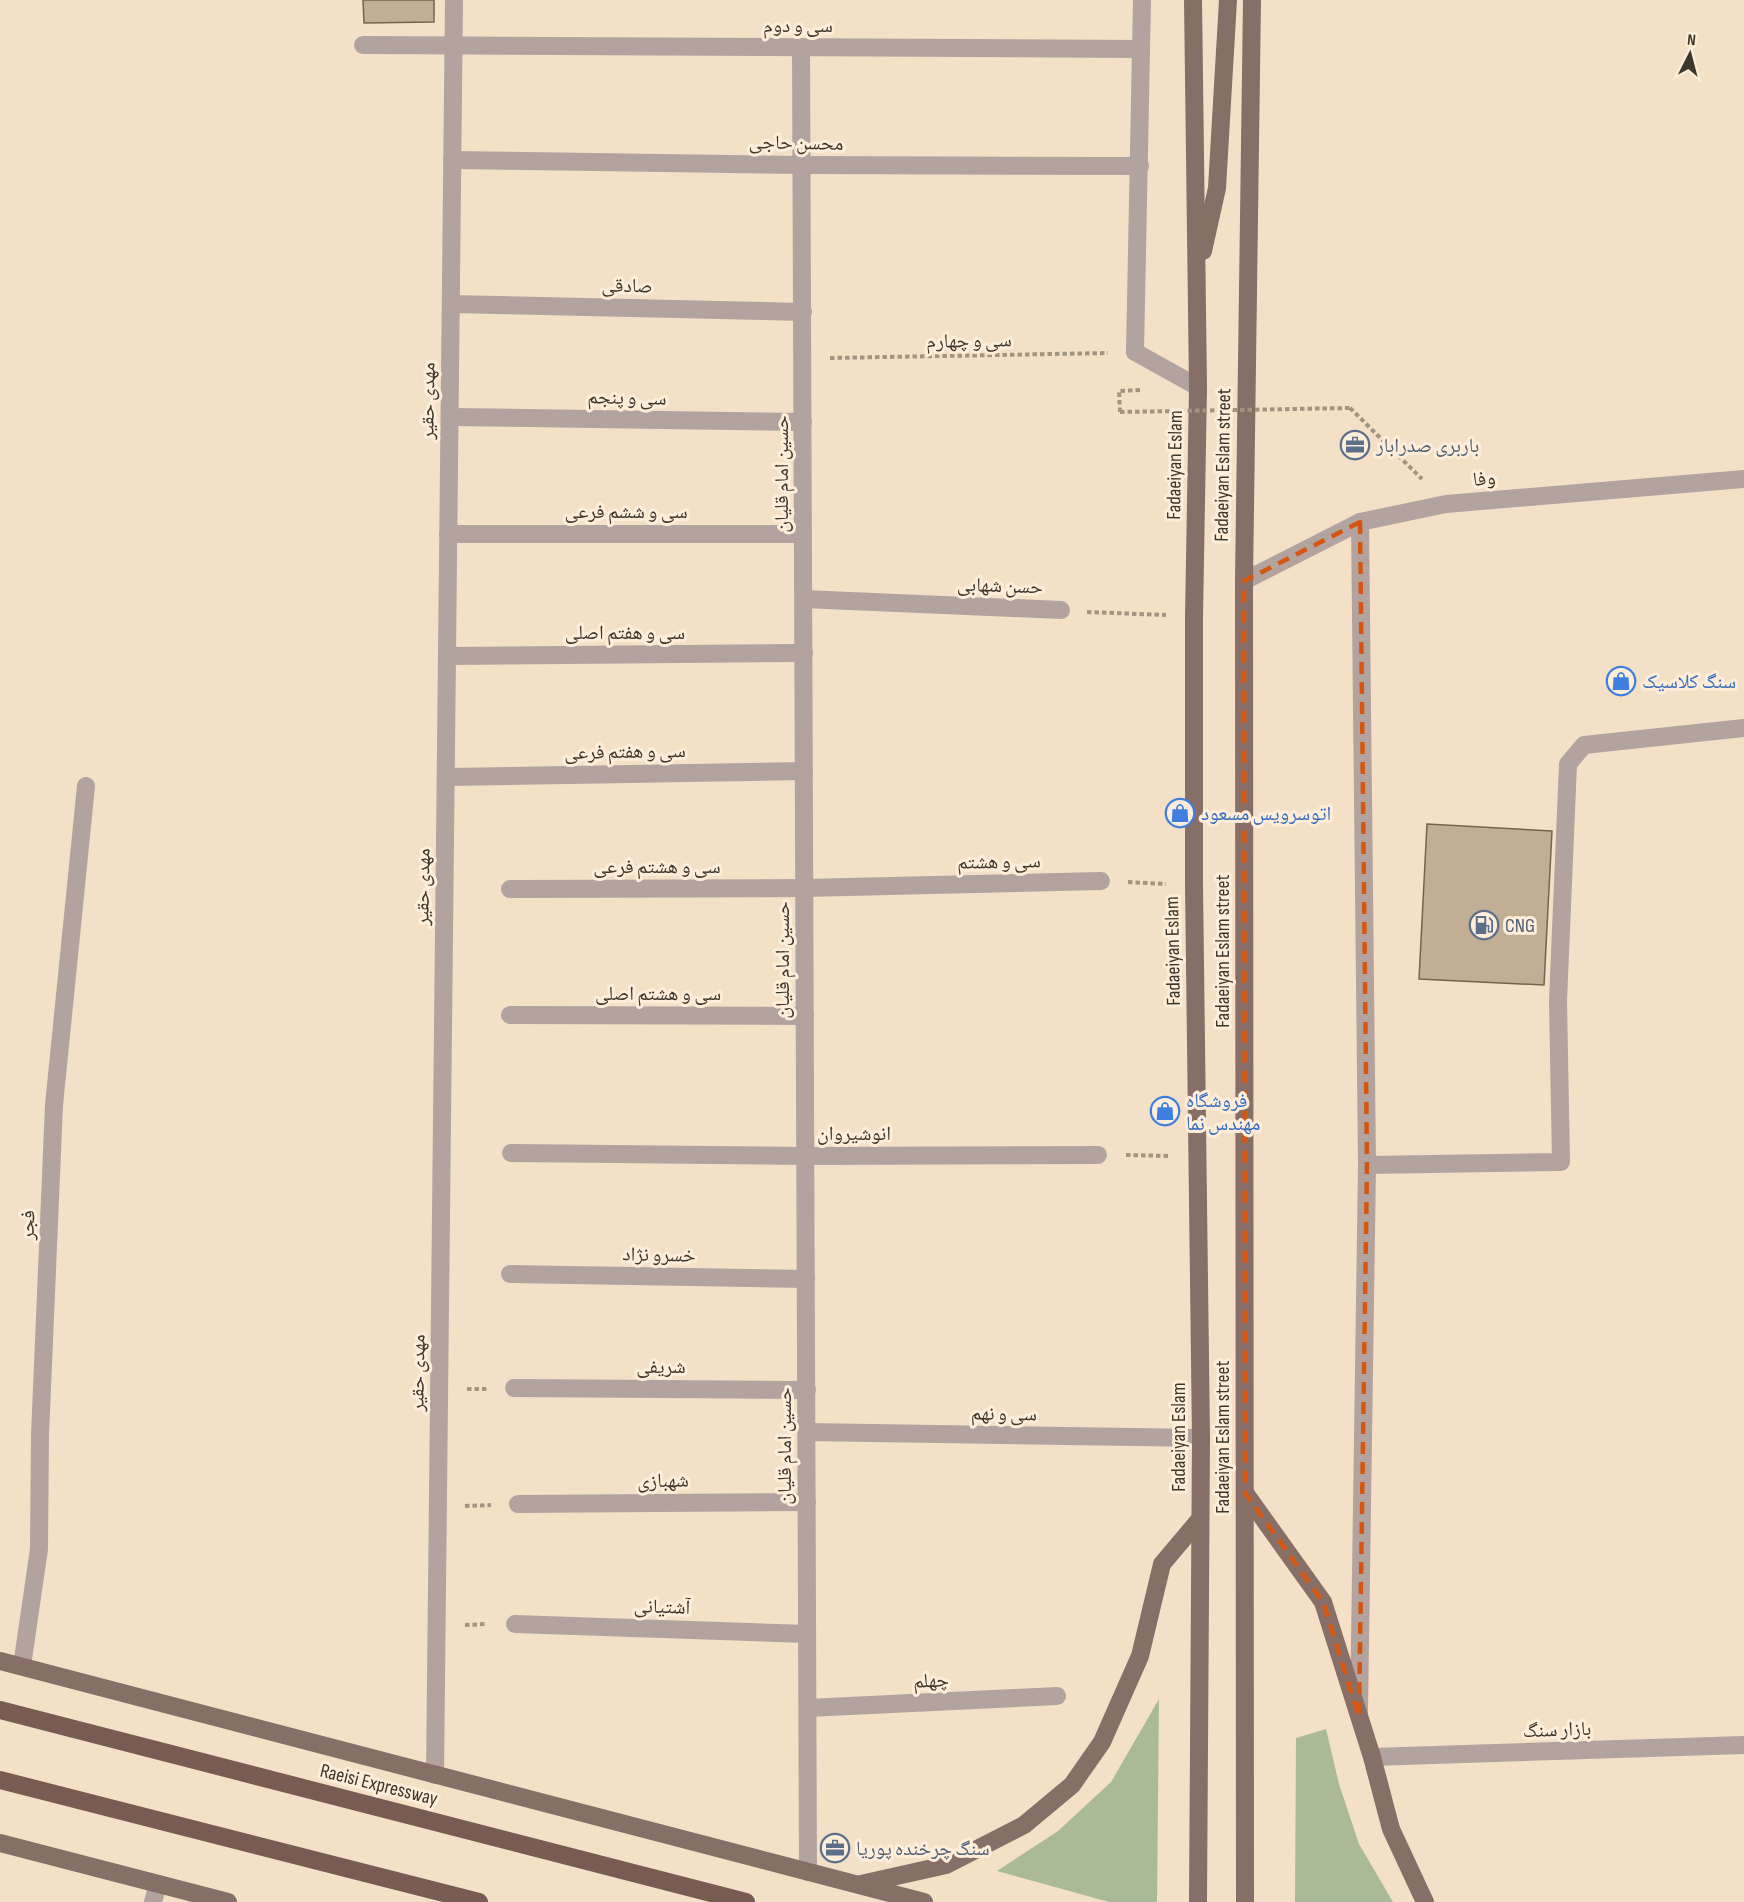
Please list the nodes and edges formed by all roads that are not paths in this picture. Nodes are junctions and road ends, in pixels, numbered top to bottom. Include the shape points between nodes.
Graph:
1 (454, 0) edge
2 (1142, 0) edge
3 (1193, 0) edge
4 (1228, 0) edge
5 (1251, 0) edge
6 (363, 45) dead end
7 (454, 46) junction
8 (801, 48) junction
9 (1141, 49) junction
10 (452, 160) junction
11 (802, 165) junction
12 (1140, 166) junction
13 (1196, 280) junction
14 (451, 304) junction
15 (803, 312) junction
16 (1198, 387) junction
17 (450, 417) junction
18 (803, 422) junction
19 (1744, 479) edge
20 (1360, 522) junction
21 (448, 534) junction
22 (803, 534) junction
23 (1244, 581) junction
24 (804, 599) junction
25 (1061, 610) road end
26 (804, 653) junction
27 (447, 656) junction
28 (1744, 728) edge
29 (804, 771) junction
30 (446, 777) junction
31 (86, 786) dead end
32 (1101, 881) road end
33 (805, 888) junction
34 (510, 889) dead end
35 (510, 1015) dead end
36 (805, 1016) junction
37 (511, 1152) dead end
38 (1098, 1155) road end
39 (806, 1156) junction
40 (1367, 1165) junction
41 (510, 1274) dead end
42 (806, 1279) junction
43 (514, 1388) road end
44 (807, 1390) junction
45 (807, 1432) junction
46 (1201, 1438) junction
47 (1245, 1493) junction
48 (807, 1502) junction
49 (518, 1504) road end
50 (1200, 1519) junction
51 (515, 1624) road end
52 (807, 1634) junction
53 (0, 1661) edge
54 (21, 1666) junction
55 (1057, 1696) dead end
56 (808, 1708) junction
57 (0, 1710) edge
58 (1359, 1717) junction
59 (1744, 1745) edge
60 (1372, 1757) junction
61 (435, 1774) junction
62 (0, 1780) edge
63 (0, 1843) edge
64 (808, 1872) junction
65 (158, 1884) junction
66 (856, 1885) junction
67 (153, 1902) edge
68 (228, 1902) edge
69 (479, 1902) edge
70 (746, 1902) edge
71 (924, 1902) edge
72 (1198, 1902) edge
73 (1245, 1902) edge
74 (1425, 1902) edge

1 - 7 street, مهدی حقیر
2 - 9 street
3 - 13 main road, Fadaeiyan Eslam
4 - 13 main road via 1217,188
5 - 23 main road, Fadaeiyan Eslam street
6 - 7 street, سی و دوم
7 - 8 street, سی و دوم
7 - 10 street, مهدی حقیر
8 - 9 street, سی و دوم
8 - 11 street, حسین امام قلیان
9 - 12 street
10 - 11 street, محسن حاجی
10 - 14 street, مهدی حقیر
11 - 12 street, محسن حاجی
11 - 15 street, حسین امام قلیان
12 - 16 street via 1136,352
13 - 16 main road, Fadaeiyan Eslam
14 - 15 street, صادقی
14 - 17 street, مهدی حقیر
15 - 18 street, حسین امام قلیان
16 - 46 main road, Fadaeiyan Eslam via 1194,885
17 - 18 street, سی و پنجم
17 - 21 street, مهدی حقیر
18 - 22 street, حسین امام قلیان
19 - 20 street, وفا via 1446,504
20 - 23 street, وفا
20 - 40 street
21 - 22 street, سی و ششم فرعی
21 - 27 street, مهدی حقیر
22 - 24 street, حسین امام قلیان
23 - 47 main road, Fadaeiyan Eslam street
24 - 25 street, حسن شهابی
24 - 26 street, حسین امام قلیان
26 - 27 street, سی و هفتم اصلی
26 - 29 street, حسین امام قلیان
27 - 30 street, مهدی حقیر
28 - 40 street via 1584,745 1568,765 1558,1002 1561,1162
29 - 30 street, سی و هفتم فرعی
29 - 33 street, حسین امام قلیان
30 - 61 street, مهدی حقیر
31 - 54 street, فجر via 54,1105 39,1549
32 - 33 street, سی و هشتم
33 - 34 street, سی و هشتم فرعی
33 - 36 street, حسین امام قلیان
35 - 36 street, سی و هشتم اصلی
36 - 39 street, حسین امام قلیان
37 - 39 street, انوشیروان
38 - 39 street, انوشیروان
39 - 42 street, حسین امام قلیان
40 - 58 street
41 - 42 street, خسرو نژاد
42 - 44 street, حسین امام قلیان
43 - 44 street, شریفی
44 - 45 street, حسین امام قلیان
45 - 46 street, سی و نهم
45 - 48 street, حسین امام قلیان
46 - 50 main road, Fadaeiyan Eslam
47 - 58 main road via 1323,1602
47 - 73 main road, Fadaeiyan Eslam street
48 - 49 street, شهبازی
48 - 52 street, حسین امام قلیان
50 - 66 main road via 1162,1564 1140,1656 1102,1742 1072,1785 1024,1825 946,1865
50 - 72 main road, Fadaeiyan Eslam
51 - 52 street, آشتیانی
52 - 56 street, حسین امام قلیان
53 - 54 main road
54 - 61 main road
55 - 56 street, چهلم
56 - 64 street, حسین امام قلیان
57 - 70 highway, Raeisi Expressway
58 - 60 main road
59 - 60 street, بازار سنگ
60 - 74 main road via 1391,1829
61 - 64 main road
62 - 69 highway
63 - 65 main road
64 - 66 main road
65 - 67 street
65 - 68 main road
66 - 71 main road

